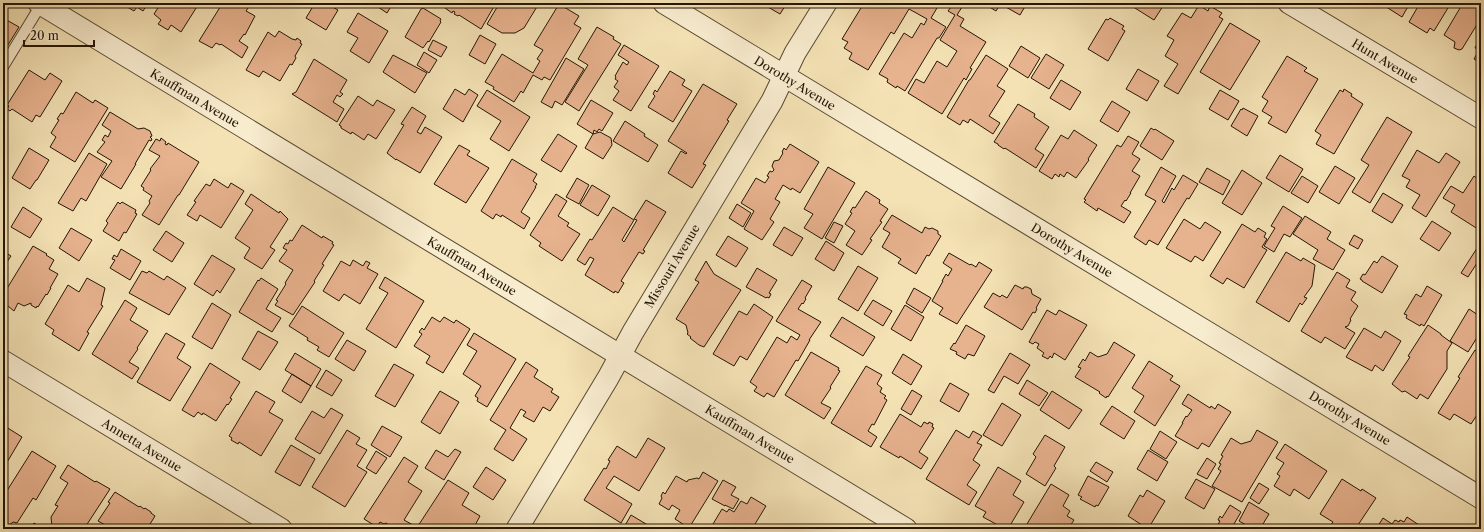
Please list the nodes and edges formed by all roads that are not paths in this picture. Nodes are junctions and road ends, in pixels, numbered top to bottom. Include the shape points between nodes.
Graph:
1 (664, 3) edge
2 (826, 3) edge
3 (1289, 3) edge
4 (41, 4) edge
5 (3, 67) edge
6 (784, 76) junction
7 (1481, 118) edge
8 (620, 355) junction
9 (3, 361) edge
10 (1481, 498) edge
11 (281, 529) edge
12 (516, 529) edge
13 (906, 529) edge

1 - 6 street, Dorothy Avenue
2 - 6 street, Missouri Avenue
3 - 7 street, Hunt Avenue
4 - 5 lane
4 - 8 street, Kauffman Avenue
6 - 8 street, Missouri Avenue via 772,101
6 - 10 street, Dorothy Avenue
8 - 12 street, Missouri Avenue
8 - 13 street, Kauffman Avenue
9 - 11 street, Annetta Avenue

